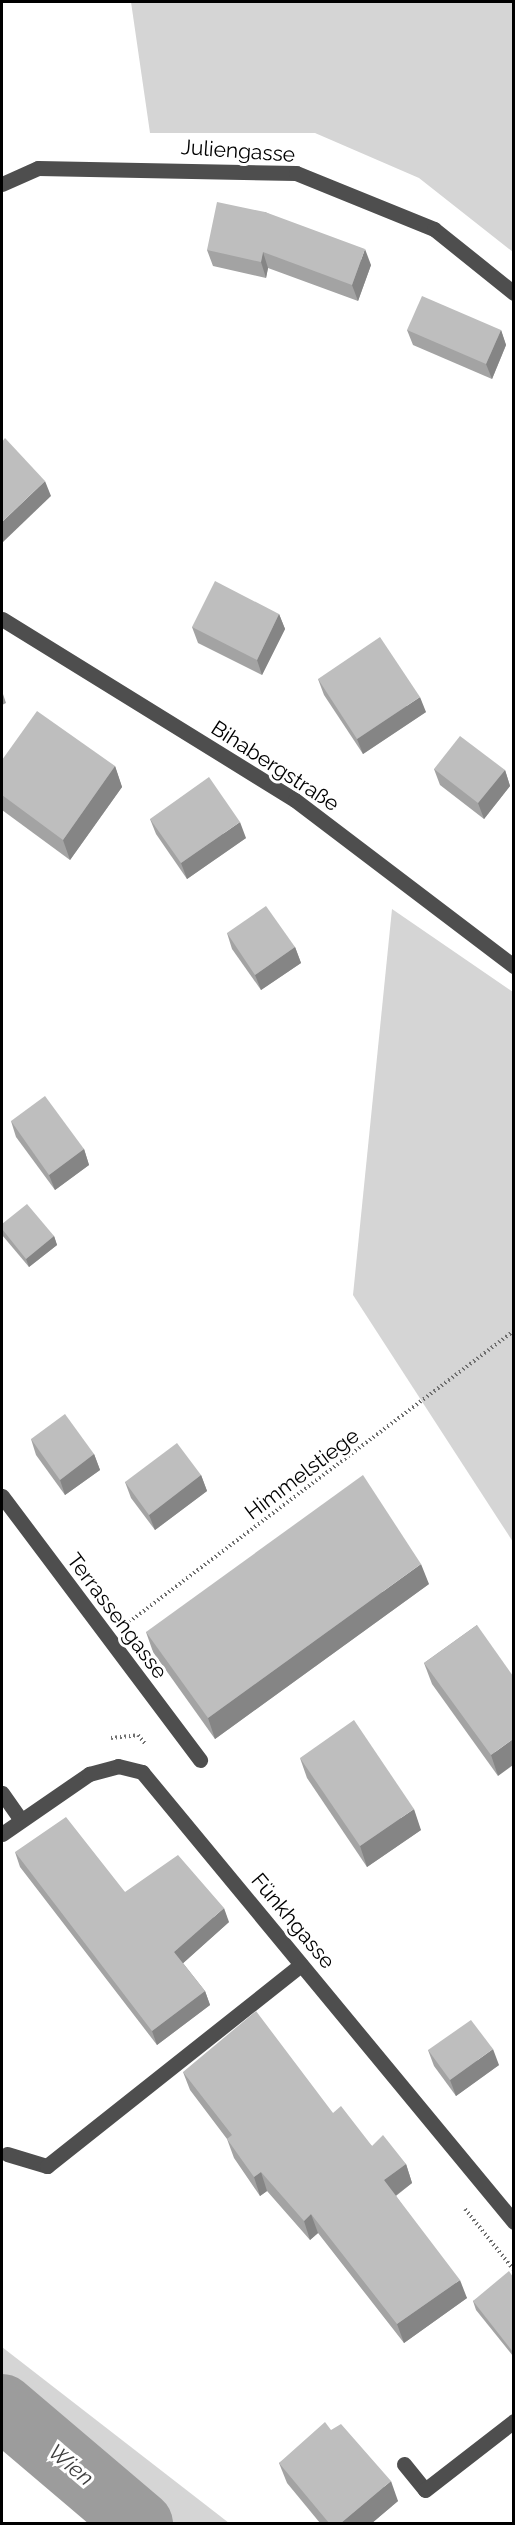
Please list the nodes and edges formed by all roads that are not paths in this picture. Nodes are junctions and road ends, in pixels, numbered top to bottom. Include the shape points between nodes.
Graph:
1 (2, 184) edge
2 (513, 293) edge
3 (2, 618) edge
4 (513, 966) edge
5 (2, 1496) edge
6 (200, 1760) dead end
7 (2, 1793) edge
8 (21, 1820) junction
9 (2, 1834) edge
10 (302, 1965) junction
11 (7, 2154) dead end
12 (513, 2222) edge
13 (513, 2421) edge
14 (404, 2464) dead end

1 - 2 street, Juliengasse via 38,168 296,173 434,229
3 - 4 street, Bihabergstraße via 295,800
5 - 6 street, Terrassengasse
7 - 8 street
8 - 9 street, Fünkhgasse
8 - 10 street, Fünkhgasse via 89,1774 118,1766 142,1772
10 - 11 street via 47,2166
10 - 12 street, Fünkhgasse
13 - 14 street via 425,2490

